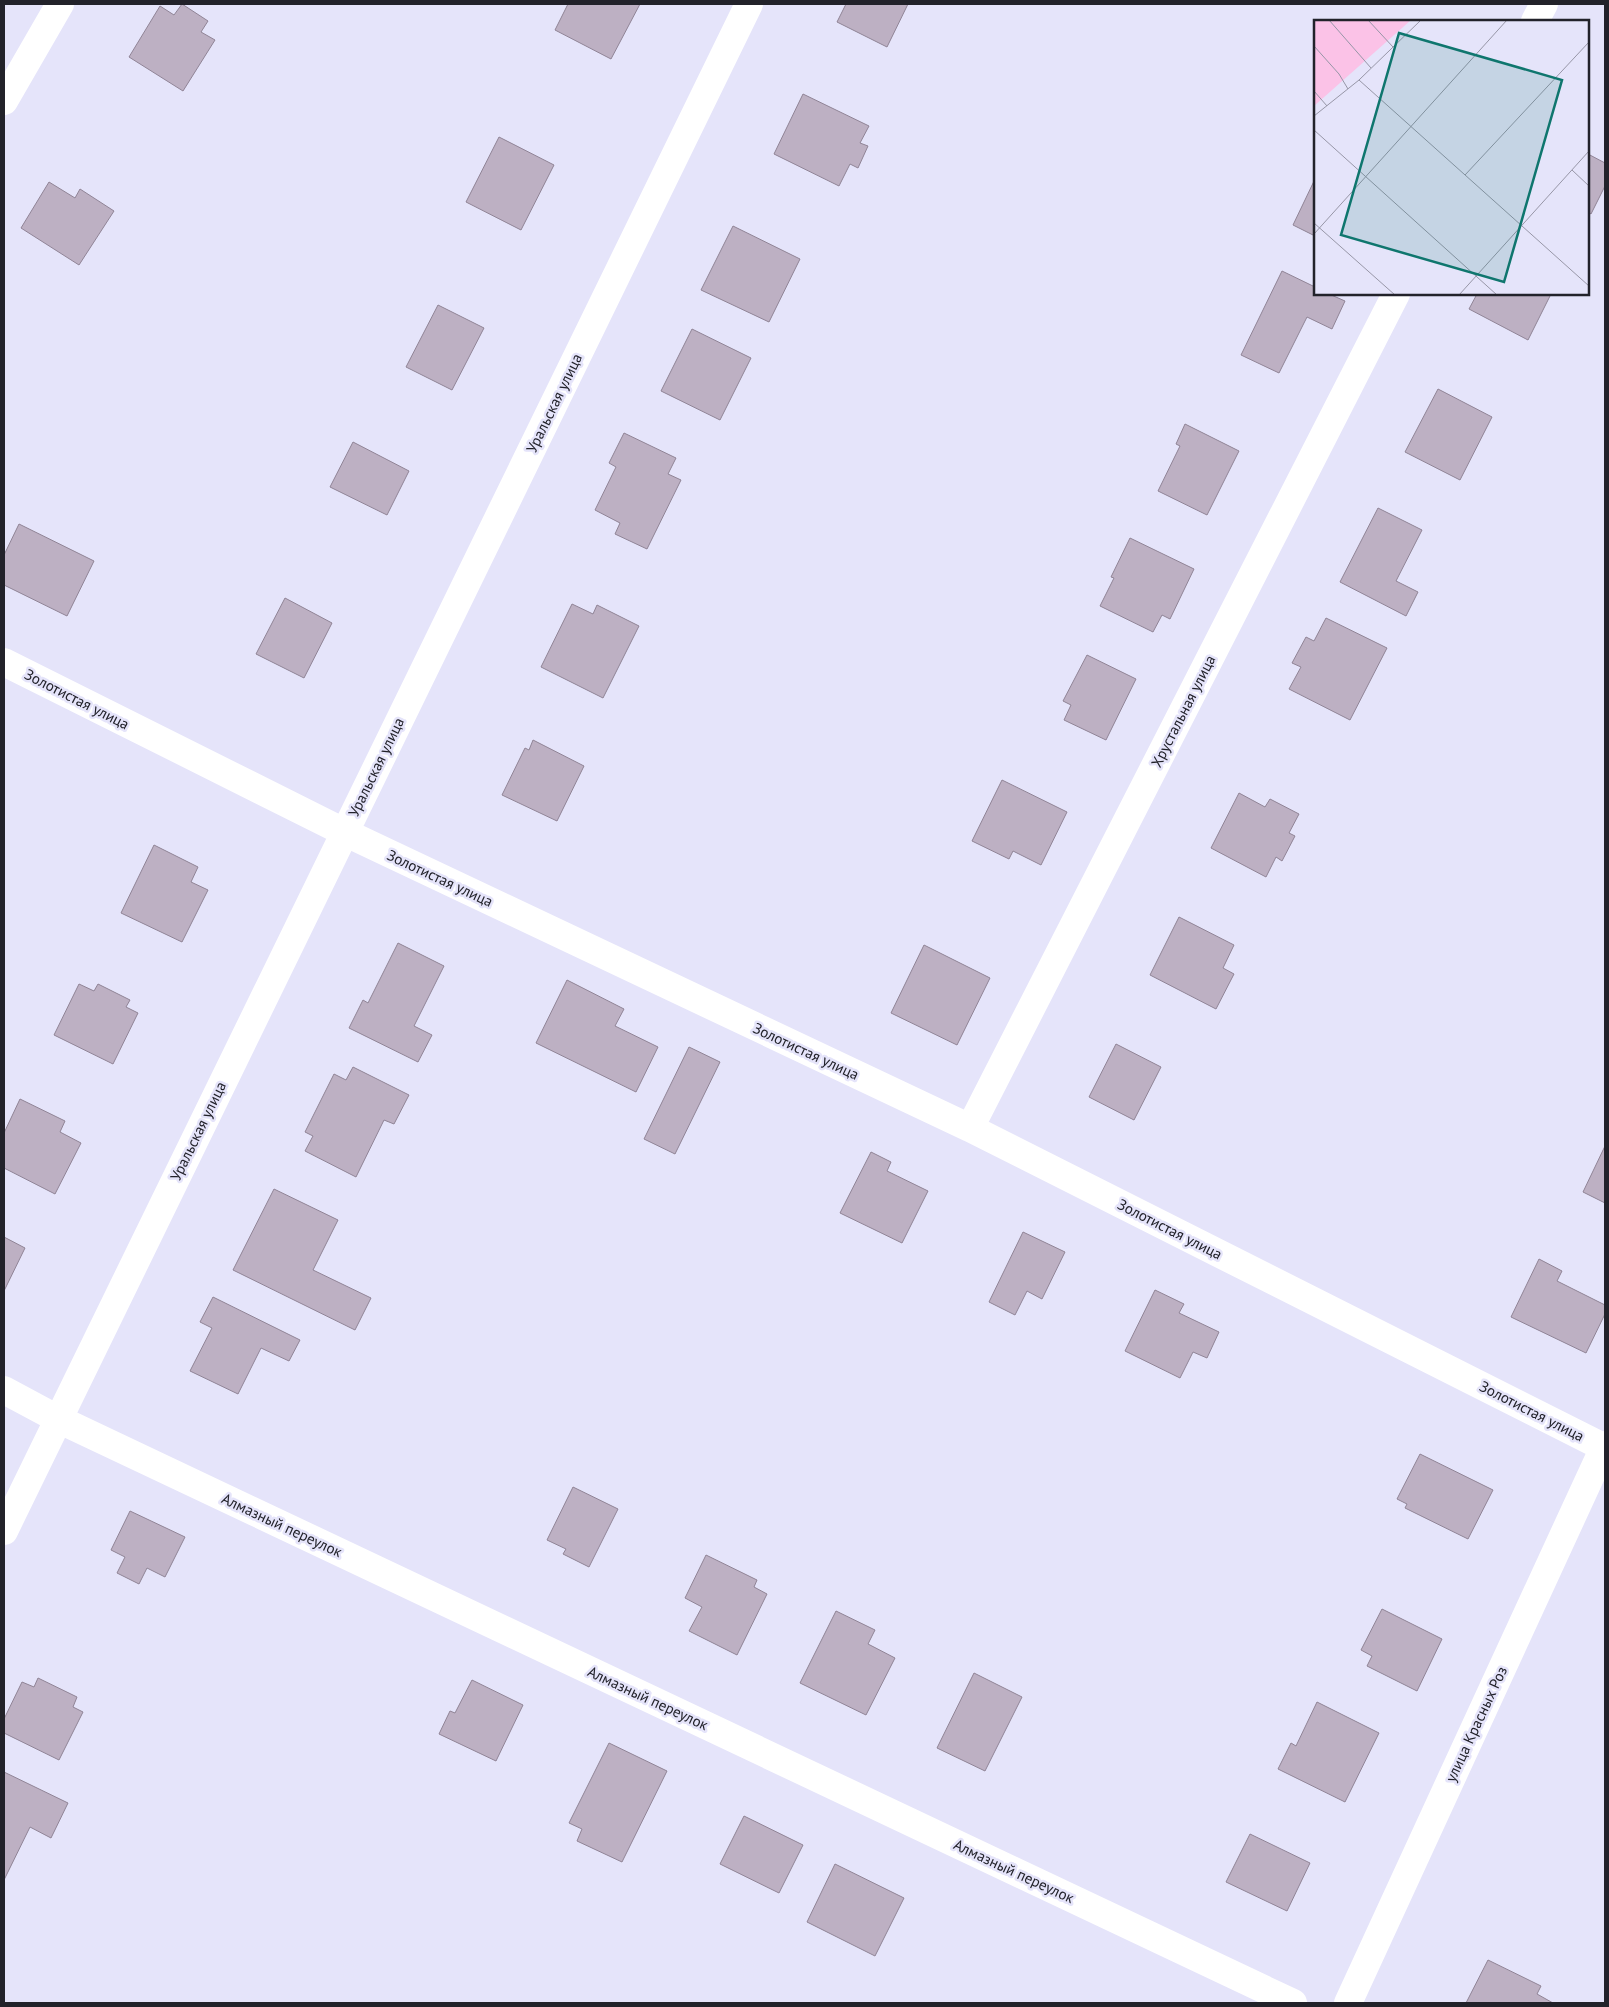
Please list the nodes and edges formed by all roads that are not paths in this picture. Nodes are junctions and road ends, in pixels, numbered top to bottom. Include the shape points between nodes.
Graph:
1 (60, 4) edge
2 (749, 4) edge
3 (1544, 4) edge
4 (1536, 20) edge
5 (4, 101) edge
6 (1395, 295) edge
7 (4, 662) edge
8 (344, 832) junction
9 (970, 1128) junction
10 (4, 1390) edge
11 (58, 1419) junction
12 (1605, 1447) edge
13 (4, 1531) edge
14 (1294, 2003) edge
15 (1348, 2003) edge

1 - 5 street
2 - 8 street, Уральская улица
3 - 4 street
6 - 9 street, Хрустальная улица
7 - 8 street, Золотистая улица
8 - 9 street, Золотистая улица
8 - 11 street, Уральская улица
9 - 12 street, Золотистая улица
10 - 11 street, Алмазный переулок
11 - 13 street, Уральская улица
11 - 14 street, Алмазный переулок
12 - 15 street, улица Красных Роз

